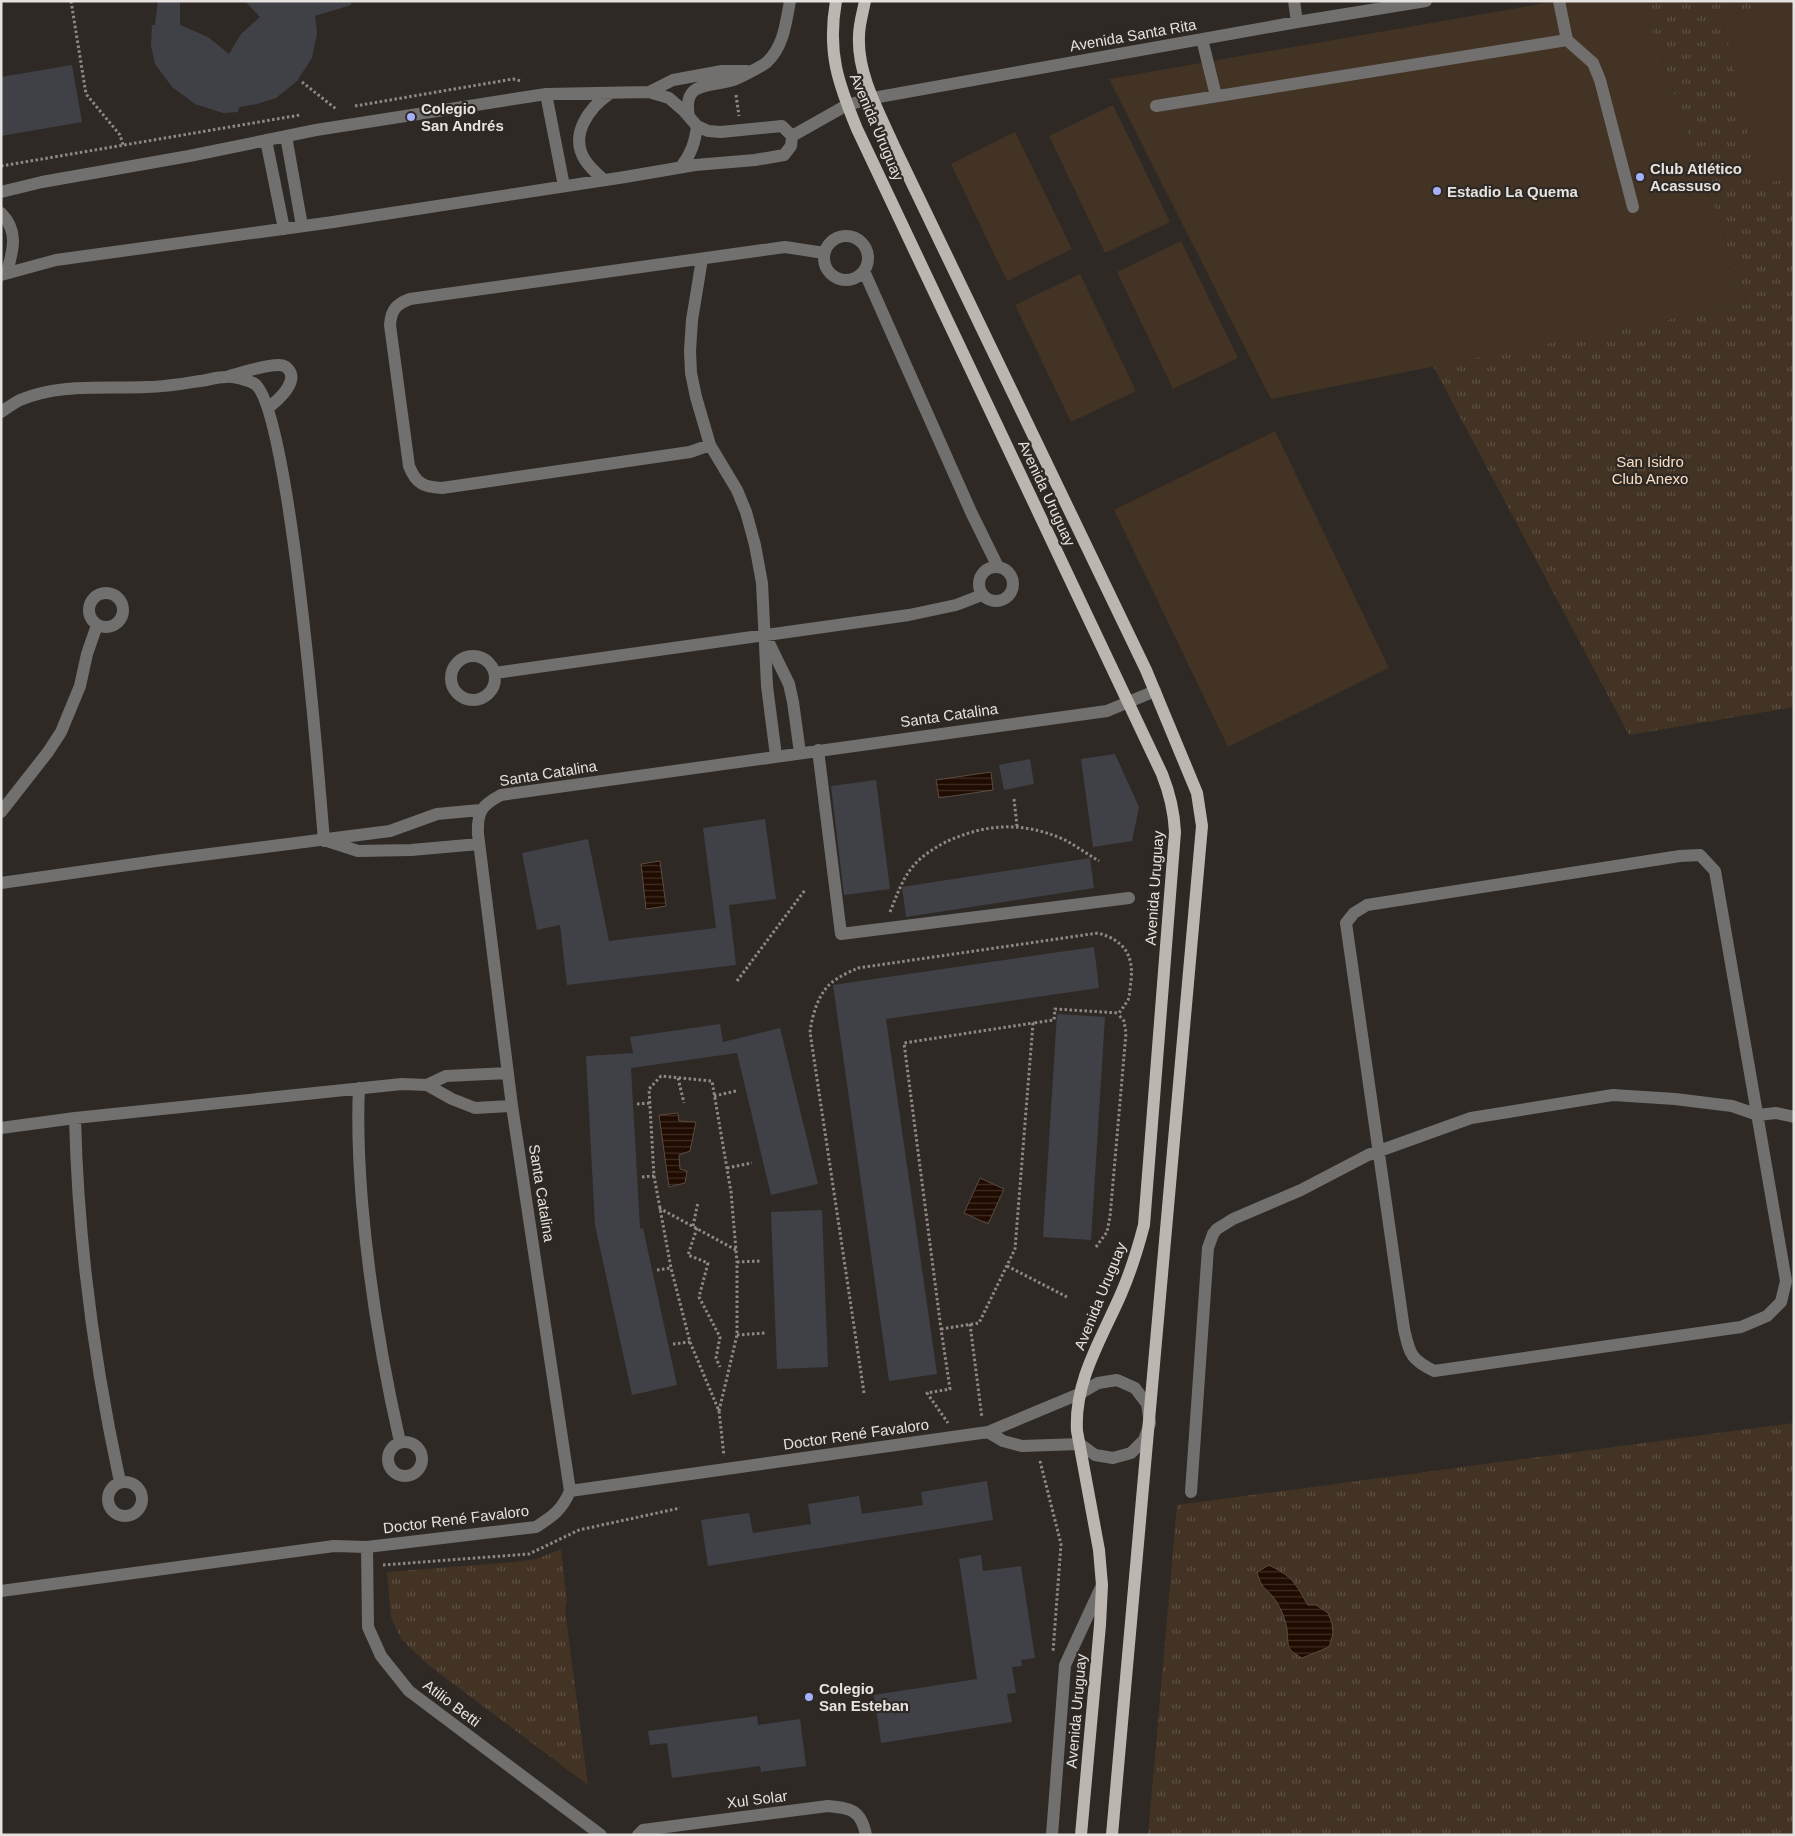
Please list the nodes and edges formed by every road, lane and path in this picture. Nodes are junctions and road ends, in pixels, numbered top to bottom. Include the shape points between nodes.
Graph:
1 (71, 1) edge
2 (790, 1) edge
3 (836, 1) edge
4 (865, 1) edge
5 (1294, 1) edge
6 (1426, 1) edge
7 (1559, 1) edge
8 (1297, 22) junction
9 (1202, 39) junction
10 (1567, 40) junction
11 (750, 71) junction
12 (302, 82) dead end
13 (649, 92) junction
14 (546, 94) junction
15 (609, 94) junction
16 (1216, 96) junction
17 (873, 98) junction
18 (847, 105) junction
19 (1156, 106) dead end
20 (336, 109) dead end
21 (693, 122) junction
22 (286, 136) junction
23 (792, 136) junction
24 (266, 140) junction
25 (123, 145) dead end
26 (680, 167) junction
27 (604, 180) junction
28 (564, 186) junction
29 (1, 192) edge
30 (1634, 207) dead end
31 (1, 213) edge
32 (302, 226) junction
33 (284, 229) junction
34 (824, 253) junction
35 (702, 259) junction
36 (864, 271) junction
37 (4, 273) edge
38 (227, 376) junction
39 (268, 408) junction
40 (1, 412) edge
41 (710, 445) junction
42 (998, 567) junction
43 (982, 595) junction
44 (97, 625) dead end
45 (765, 635) junction
46 (495, 674) dead end
47 (1154, 691) junction
48 (1128, 702) junction
49 (818, 750) junction
50 (800, 753) junction
51 (776, 756) junction
52 (1014, 799) dead end
53 (480, 810) junction
54 (1, 812) edge
55 (1017, 826) junction
56 (324, 841) junction
57 (479, 844) junction
58 (1099, 862) dead end
59 (1, 882) edge
60 (805, 890) dead end
61 (1128, 898) dead end
62 (884, 929) junction
63 (737, 981) dead end
64 (1118, 1013) junction
65 (1032, 1023) junction
66 (508, 1074) junction
67 (678, 1078) junction
68 (427, 1085) junction
69 (359, 1088) junction
70 (736, 1091) dead end
71 (714, 1096) junction
72 (650, 1103) junction
73 (684, 1103) dead end
74 (637, 1104) dead end
75 (512, 1106) junction
76 (1758, 1115) junction
77 (1794, 1117) edge
78 (75, 1118) junction
79 (1, 1128) edge
80 (1378, 1151) junction
81 (752, 1163) dead end
82 (727, 1168) junction
83 (642, 1176) dead end
84 (654, 1176) junction
85 (698, 1202) dead end
86 (659, 1208) junction
87 (695, 1227) junction
88 (1096, 1247) dead end
89 (736, 1250) junction
90 (760, 1261) dead end
91 (737, 1262) junction
92 (1007, 1266) junction
93 (671, 1268) junction
94 (657, 1270) dead end
95 (1068, 1298) dead end
96 (970, 1324) junction
97 (941, 1329) junction
98 (765, 1333) dead end
99 (737, 1335) junction
100 (690, 1342) junction
101 (673, 1344) dead end
102 (720, 1367) dead end
103 (864, 1393) dead end
104 (1079, 1394) junction
105 (719, 1411) junction
106 (1150, 1423) junction
107 (986, 1432) junction
108 (722, 1435) dead end
109 (958, 1436) junction
110 (400, 1442) dead end
111 (1080, 1444) junction
112 (1038, 1446) junction
113 (120, 1482) dead end
114 (570, 1490) junction
115 (1191, 1492) dead end
116 (367, 1546) junction
117 (1102, 1585) junction
118 (1, 1591) edge
119 (1052, 1660) dead end
120 (601, 1835) edge
121 (638, 1835) edge
122 (866, 1835) edge
123 (1052, 1835) edge
124 (1081, 1835) edge
125 (1112, 1835) edge

1 - 25 path via 86,94 120,135
2 - 11 street via 784,34 775,51 767,62
3 - 18 main road, Avenida Uruguay via 832,42 834,63
4 - 17 main road, Avenida Uruguay via 859,35 860,55
5 - 8 street
6 - 8 street, Avenida Santa Rita
7 - 10 street
8 - 9 street, Avenida Santa Rita
9 - 16 street
9 - 17 street, Avenida Santa Rita
10 - 16 street
10 - 30 street via 1593,63 1600,80
11 - 13 street via 673,80
11 - 21 street via 734,80 696,88 690,96 688,108
12 - 20 path
13 - 15 street
13 - 21 street via 669,98
14 - 15 street
14 - 22 street
14 - 28 street
15 - 27 street via 589,111 581,130 580,144 584,158
16 - 19 street
17 - 18 street, Avenida Santa Rita
17 - 47 main road, Avenida Uruguay
18 - 23 street, Avenida Santa Rita
18 - 48 main road, Avenida Uruguay
21 - 23 street via 708,131 721,132 782,126
21 - 26 street via 693,147
22 - 24 street
22 - 32 street
23 - 26 street via 791,146 784,155
24 - 29 street
24 - 33 street
26 - 27 street
27 - 28 street
28 - 32 street
31 - 37 street via 12,227 13,238 12,252
32 - 33 street
33 - 37 street via 56,260
34 - 35 street via 785,247
34 - 36 street via 826,267 836,278 851,279
34 - 36 street via 832,241 852,237 867,251
35 - 41 street via 690,351 696,397
35 - 41 street via 410,299 394,308 390,325 410,466 413,476 428,487 442,488 650,458 690,452
36 - 42 street
38 - 39 street via 255,384
38 - 39 street via 280,365 288,368 291,380 287,388
38 - 40 street via 171,386 69,389 20,400
39 - 56 street via 291,520
41 - 45 street via 746,512 762,583
42 - 43 street via 982,573 978,584
42 - 43 street via 1011,576 1011,592 997,602
43 - 45 street via 956,605 909,615
44 - 54 street via 80,686 61,732
45 - 46 street
45 - 50 street via 789,684
45 - 51 street via 767,686
47 - 48 street, Santa Catalina
47 - 106 main road, Avenida Uruguay via 1197,793 1202,826
48 - 49 street, Santa Catalina via 1106,711
48 - 104 main road, Avenida Uruguay via 1170,792 1175,832 1144,1224 1134,1261
49 - 50 street, Santa Catalina
49 - 62 street via 841,934
50 - 51 street, Santa Catalina
51 - 53 street, Santa Catalina via 501,794
52 - 55 path
53 - 56 street via 437,814 390,832
53 - 57 street, Santa Catalina via 477,822
55 - 58 path via 1064,840
55 - 62 path via 991,827 965,834 938,846 915,863 902,882
56 - 57 street via 358,851
56 - 59 street
57 - 66 street, Santa Catalina
60 - 63 path
61 - 62 street
64 - 65 path via 1055,1009 1054,1020
64 - 88 path via 1126,1033 1110,1217 1107,1232
64 - 103 path via 1129,998 1132,970 1129,954 1111,936 1098,933 858,968 829,984 812,1018 810,1032
65 - 92 path via 1016,1249
65 - 97 path via 904,1043
66 - 68 street via 446,1076
66 - 75 street, Santa Catalina
67 - 71 path via 712,1081
67 - 72 path via 661,1076 649,1089
67 - 73 path
68 - 69 street
68 - 75 street via 475,1108
69 - 78 street
69 - 110 street via 359,1157 373,1301
70 - 71 path
71 - 82 path
72 - 74 path
72 - 84 path
75 - 114 street, Santa Catalina
76 - 77 street via 1776,1113
76 - 80 street via 1732,1106 1614,1095 1471,1118
76 - 80 street via 1786,1281 1781,1302 1767,1316 1741,1327 1434,1370 1420,1364 1410,1353 1404,1330
76 - 80 street via 1715,870 1700,855 1680,856 1367,905 1354,913 1346,923
78 - 79 street
78 - 113 street via 77,1180 90,1308
80 - 115 street via 1301,1190 1233,1219 1213,1234 1208,1248
81 - 82 path
82 - 89 path
83 - 84 path
84 - 86 path
85 - 87 path
86 - 87 path
86 - 93 path
87 - 89 path
87 - 102 path via 688,1255 708,1263 699,1298 720,1337 716,1358
89 - 91 path
90 - 91 path
91 - 99 path
92 - 95 path
92 - 96 path via 979,1323
93 - 94 path
93 - 100 path
96 - 97 path
96 - 107 path
97 - 109 path via 950,1389 927,1392
98 - 99 path
99 - 105 path
100 - 101 path
100 - 105 path
104 - 106 street via 1098,1383 1117,1380 1135,1388 1147,1404
104 - 107 street, Doctor René Favaloro
104 - 111 main road, Avenida Uruguay via 1076,1420
105 - 108 path
106 - 111 street via 1144,1440 1131,1453 1114,1458 1096,1455
106 - 125 main road, Avenida Uruguay
107 - 109 street, Doctor René Favaloro
107 - 112 street via 1003,1441
109 - 114 street, Doctor René Favaloro
111 - 112 street
111 - 117 main road, Avenida Uruguay
112 - 119 path via 1061,1544
114 - 116 street, Doctor René Favaloro via 564,1505 536,1527
116 - 118 street, Doctor René Favaloro via 334,1546
116 - 120 street, Atilio Betti via 368,1628 381,1656 403,1684
117 - 123 street via 1065,1665
117 - 124 main road, Avenida Uruguay
121 - 122 street, Xul Solar via 644,1830 828,1806 854,1811 863,1820

